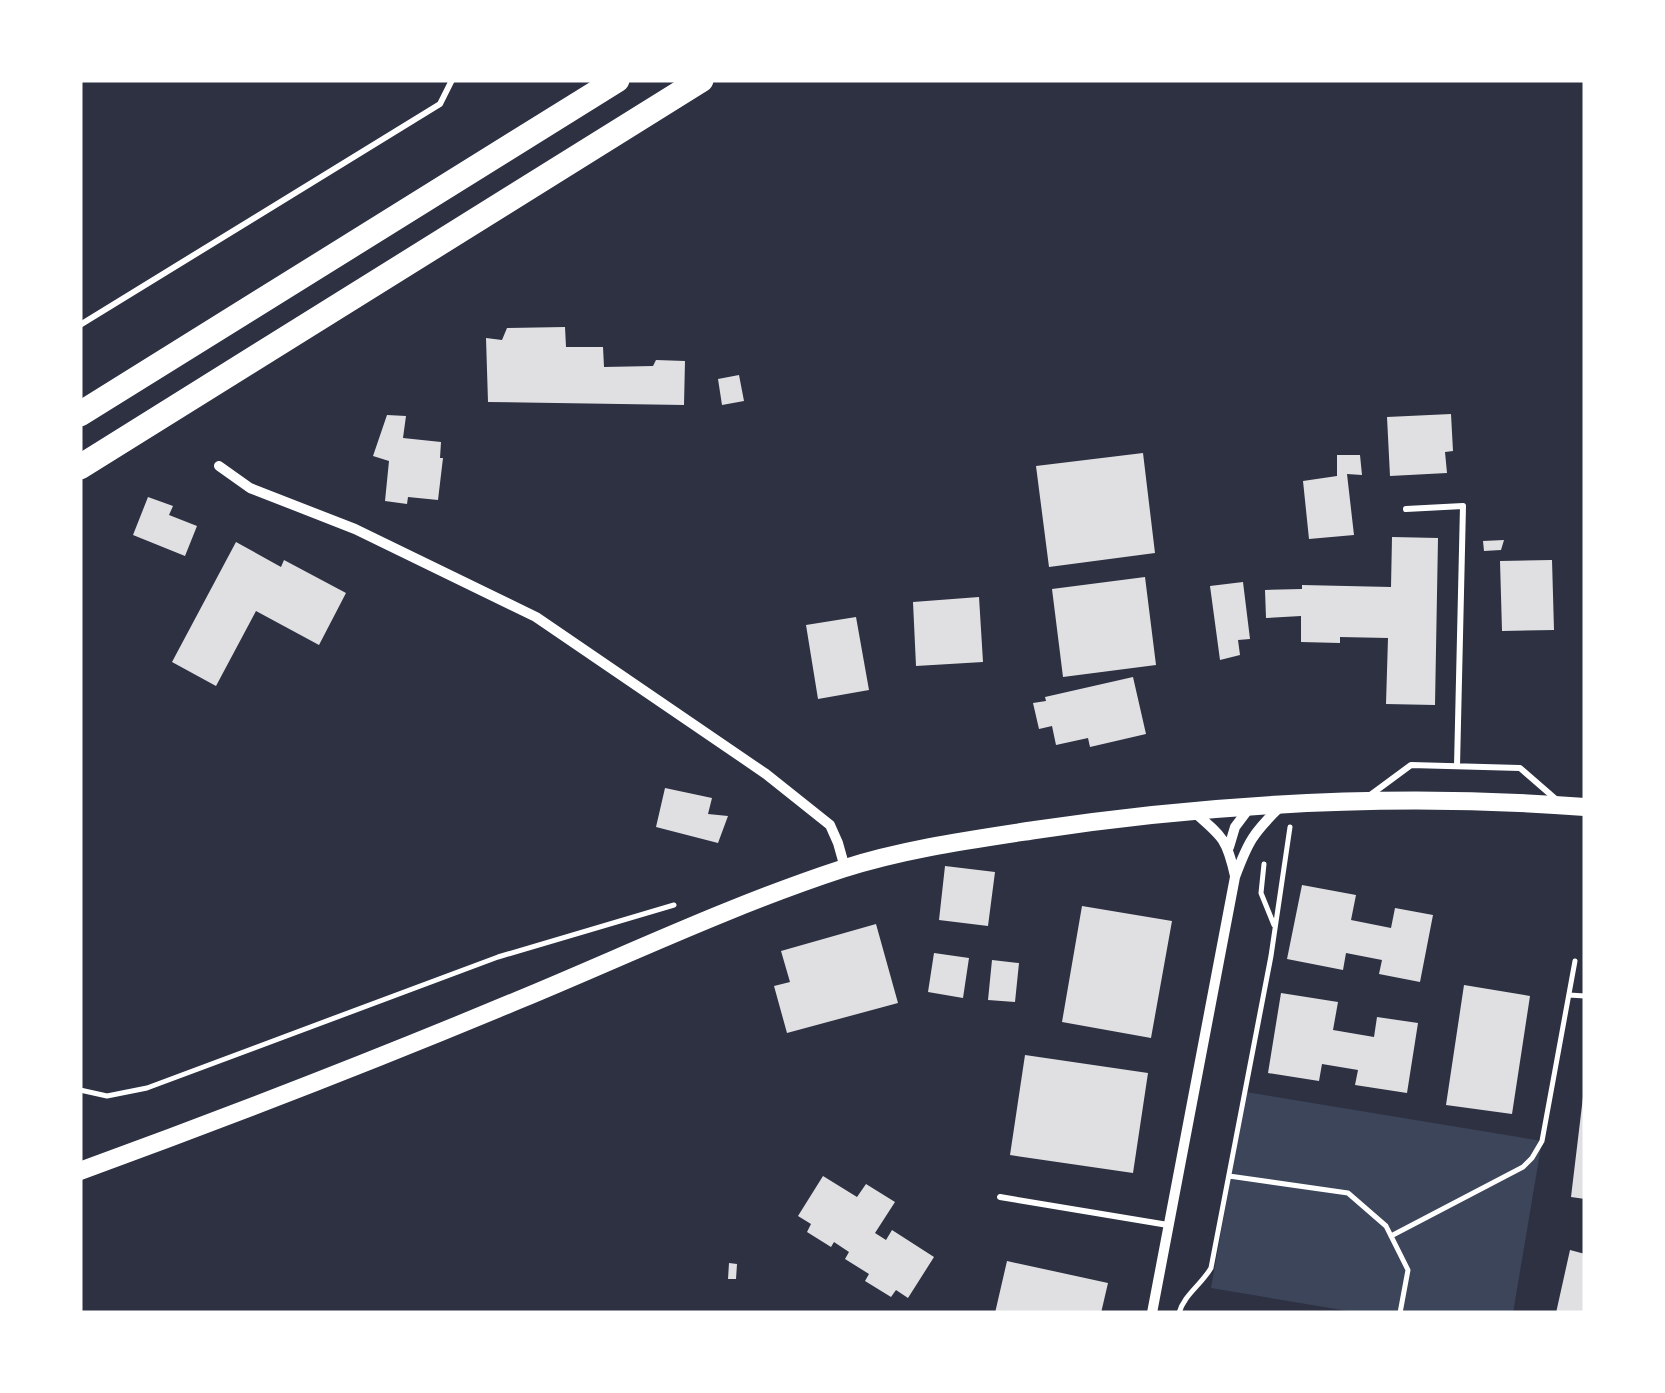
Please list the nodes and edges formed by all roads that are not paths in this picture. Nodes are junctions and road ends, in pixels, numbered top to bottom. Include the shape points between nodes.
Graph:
1 (452, 80) edge
2 (617, 80) edge
3 (702, 80) edge
4 (80, 325) edge
5 (80, 414) edge
6 (219, 466) dead end
7 (80, 467) edge
8 (1406, 509) dead end
9 (1457, 766) junction
10 (1359, 803) junction
11 (1282, 804) junction
12 (1563, 805) junction
13 (1251, 806) junction
14 (1585, 807) edge
15 (1192, 811) junction
16 (1229, 847) junction
17 (845, 868) junction
18 (1235, 877) junction
19 (80, 1171) edge
20 (1000, 1197) dead end
21 (1168, 1224) junction
22 (1152, 1313) edge

1 - 4 lane via 440,104
2 - 5 highway
3 - 7 highway
6 - 17 street via 250,488 355,529 536,616 830,825
8 - 9 lane via 1463,506
9 - 10 lane via 1411,765
9 - 12 lane via 1520,768
10 - 11 street
10 - 12 street
11 - 13 street
11 - 18 street via 1247,843
12 - 14 street
13 - 15 street
13 - 16 street
15 - 16 street
15 - 17 street via 949,843
16 - 18 street
17 - 19 street
18 - 21 street
20 - 21 lane
21 - 22 street

